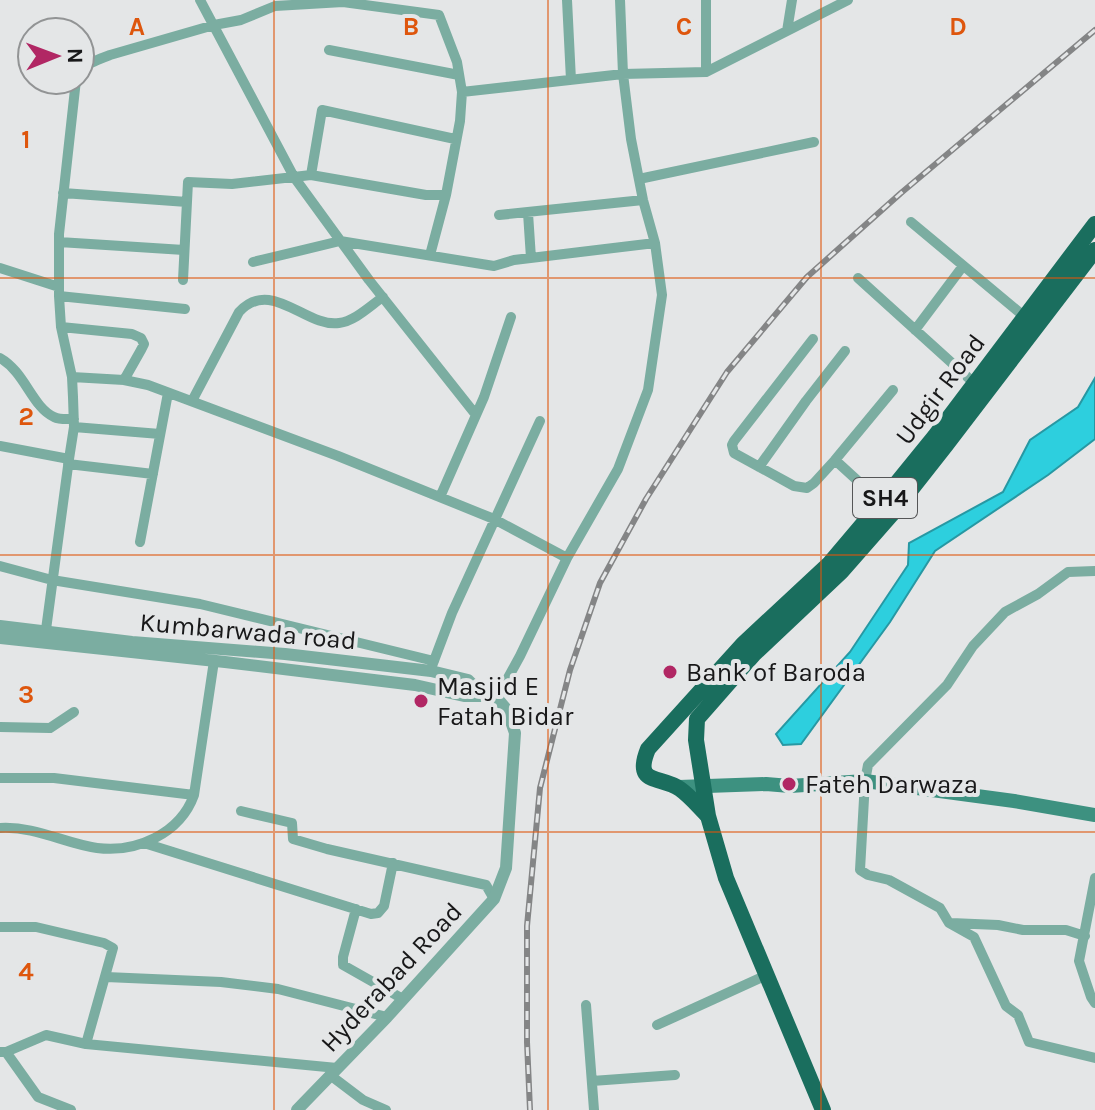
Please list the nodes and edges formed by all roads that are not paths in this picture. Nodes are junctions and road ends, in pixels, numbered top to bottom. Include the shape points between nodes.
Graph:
1 (200, 0) edge
2 (441, 0) edge
3 (567, 0) edge
4 (620, 0) edge
5 (706, 0) edge
6 (792, 0) edge
7 (848, 0) edge
8 (265, 6) edge
9 (439, 15) junction
10 (214, 25) junction
11 (787, 31) junction
12 (329, 50) dead end
13 (96, 61) edge
14 (706, 72) junction
15 (623, 74) junction
16 (459, 75) junction
17 (571, 80) junction
18 (462, 92) junction
19 (74, 96) edge
20 (455, 139) junction
21 (814, 142) dead end
22 (311, 175) junction
23 (294, 177) junction
24 (639, 179) junction
25 (63, 193) junction
26 (446, 195) junction
27 (643, 200) junction
28 (187, 202) junction
29 (528, 213) junction
30 (499, 215) dead end
31 (911, 222) dead end
32 (1095, 224) edge
33 (340, 241) junction
34 (59, 242) junction
35 (655, 243) junction
36 (184, 250) junction
37 (1095, 250) edge
38 (430, 255) junction
39 (531, 258) junction
40 (253, 262) dead end
41 (963, 266) junction
42 (0, 268) edge
43 (858, 278) dead end
44 (183, 280) dead end
45 (59, 291) junction
46 (383, 297) junction
47 (185, 309) dead end
48 (511, 317) dead end
49 (1025, 317) junction
50 (61, 327) junction
51 (915, 330) junction
52 (813, 339) dead end
53 (845, 351) dead end
54 (0, 358) edge
55 (72, 377) junction
56 (124, 380) junction
57 (974, 383) junction
58 (893, 390) dead end
59 (168, 393) junction
60 (192, 401) junction
61 (476, 415) junction
62 (540, 421) dead end
63 (74, 423) junction
64 (160, 434) junction
65 (0, 446) edge
66 (835, 460) junction
67 (69, 462) junction
68 (759, 467) junction
69 (153, 474) junction
70 (440, 497) junction
71 (882, 503) junction
72 (494, 519) junction
73 (140, 542) dead end
74 (567, 558) junction
75 (0, 566) edge
76 (1095, 571) edge
77 (52, 580) junction
78 (0, 626) edge
79 (45, 637) junction
80 (0, 638) edge
81 (214, 661) junction
82 (432, 666) junction
83 (490, 697) junction
84 (74, 712) dead end
85 (0, 727) edge
86 (0, 778) edge
87 (865, 781) junction
88 (679, 787) junction
89 (704, 787) junction
90 (194, 795) junction
91 (241, 811) dead end
92 (1095, 815) edge
93 (708, 816) junction
94 (0, 828) edge
95 (144, 843) junction
96 (393, 863) junction
97 (1095, 878) edge
98 (494, 899) junction
99 (356, 909) junction
100 (1092, 917) edge
101 (949, 923) junction
102 (0, 927) edge
103 (1085, 936) junction
104 (767, 975) junction
105 (106, 977) junction
106 (403, 999) junction
107 (1095, 1003) edge
108 (586, 1005) dead end
109 (387, 1017) junction
110 (657, 1025) dead end
111 (86, 1044) junction
112 (3, 1052) edge
113 (1093, 1057) edge
114 (333, 1071) junction
115 (675, 1075) dead end
116 (592, 1081) junction
117 (38, 1097) junction
118 (45, 1110) edge
119 (71, 1110) edge
120 (297, 1110) edge
121 (386, 1110) edge
122 (594, 1110) edge
123 (823, 1110) edge

1 - 10 street
2 - 9 street
3 - 17 street
4 - 15 street
5 - 14 street
6 - 11 street
7 - 11 street
8 - 9 street via 343,2
8 - 10 street via 241,20
9 - 16 street
10 - 13 street
10 - 23 street
11 - 14 street
12 - 16 street
14 - 15 street
15 - 17 street
15 - 24 street
16 - 18 street
17 - 18 street
18 - 20 street
19 - 25 street
20 - 22 street via 322,110
20 - 26 street
21 - 24 street
22 - 23 street
22 - 26 street
23 - 28 street via 232,184 188,182
23 - 33 street
24 - 27 street
25 - 28 street
25 - 34 street
26 - 38 street
27 - 29 street
27 - 35 street
28 - 36 street
29 - 30 street
29 - 39 street
31 - 41 street
32 - 49 highway, Udgir Road / SH4
33 - 38 street
33 - 40 street
33 - 46 street
34 - 36 street
34 - 45 street
35 - 39 street
35 - 74 street via 662,295 648,390 618,469
36 - 44 street
37 - 89 highway, Udgir Road / SH4 via 891,515 701,712 695,729
38 - 39 street via 494,266
41 - 49 street
41 - 51 street
42 - 45 street
43 - 51 street
45 - 47 street
45 - 50 street
46 - 60 street via 340,323 270,300 248,303
46 - 61 street
48 - 61 street
49 - 57 highway, Udgir Road / SH4
50 - 55 street
50 - 56 street via 141,338 144,344
51 - 57 street
52 - 68 street via 732,445 734,453
53 - 68 street
54 - 63 street via 13,366 52,417
55 - 56 street
55 - 63 street
56 - 59 street
57 - 71 highway, Udgir Road / SH4
58 - 66 street
59 - 60 street
59 - 64 street
60 - 70 street
61 - 70 street
62 - 72 street
63 - 64 street
63 - 67 street
64 - 69 street
65 - 67 street
66 - 68 street via 807,488
66 - 71 street
67 - 69 street
67 - 77 street
69 - 73 street
70 - 72 street
71 - 88 highway, Udgir Road / SH4 via 648,749 644,773
72 - 74 street
72 - 82 street
74 - 83 street via 520,656
75 - 77 street
76 - 87 street via 1068,572 1005,612 947,685 868,765
77 - 79 street
77 - 82 street via 200,604
78 - 79 street, Kumbarwada road
79 - 80 street, Kumbarwada road
79 - 81 street, Kumbarwada road
79 - 82 street, Kumbarwada road
81 - 83 street, Kumbarwada road
81 - 90 street
82 - 83 street, Kumbarwada road via 468,680
83 - 98 street, Hyderabad Road via 507,710 515,733 506,868
84 - 85 street via 50,728
86 - 90 street via 54,778
87 - 89 main road
87 - 92 main road
87 - 101 street via 860,870 940,908
88 - 89 main road
88 - 93 highway
89 - 93 highway
90 - 95 street via 166,833
91 - 96 street via 292,823 293,839
93 - 104 highway via 726,878
94 - 95 street via 32,829 105,848
95 - 99 street
96 - 98 street via 486,885
96 - 99 street via 384,906 371,914
97 - 100 street
98 - 106 street, Hyderabad Road
99 - 106 street via 343,965
100 - 103 street
101 - 103 street via 1066,930
101 - 113 street via 974,937 1029,1042
102 - 105 street via 36,927 109,945 113,948
103 - 107 street via 1079,961
104 - 110 street
104 - 123 highway
105 - 109 street via 278,989
105 - 111 street
106 - 109 street, Hyderabad Road
108 - 116 street
109 - 114 street, Hyderabad Road
111 - 112 street via 48,1034
111 - 114 street
112 - 117 street
114 - 120 street, Hyderabad Road
114 - 121 street via 363,1100
115 - 116 street
116 - 122 street
117 - 118 street
117 - 119 street

